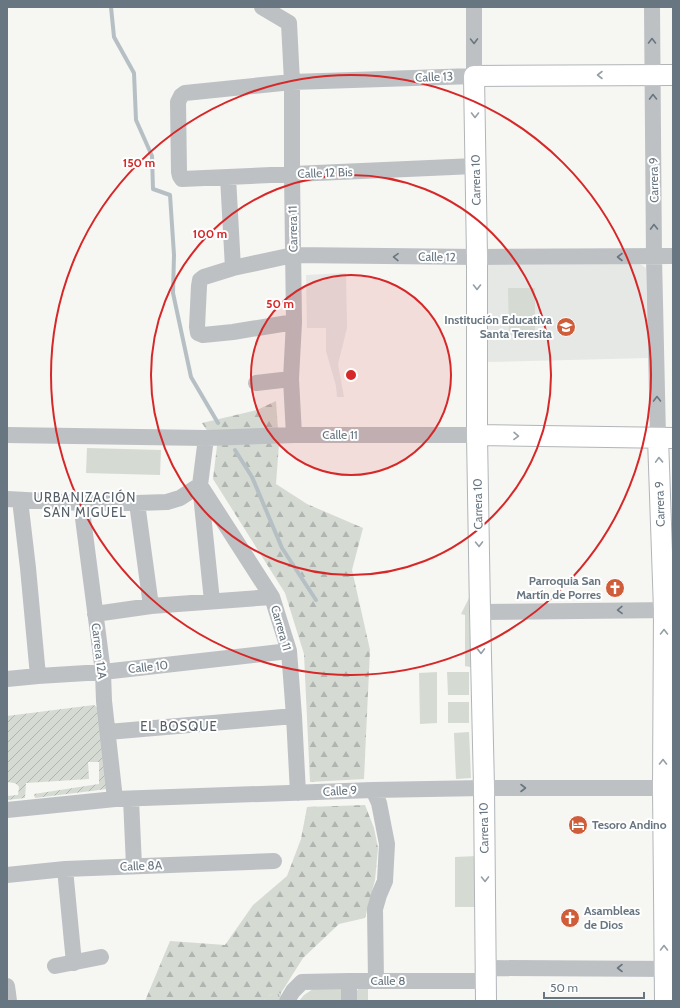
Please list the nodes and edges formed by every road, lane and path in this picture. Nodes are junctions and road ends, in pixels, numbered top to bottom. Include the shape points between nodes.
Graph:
1 (262, 7) edge
2 (474, 7) edge
3 (652, 7) edge
4 (653, 75) junction
5 (673, 75) edge
6 (474, 76) junction
7 (292, 82) junction
8 (475, 166) junction
9 (179, 172) joint
10 (292, 174) junction
11 (228, 177) junction
12 (293, 255) junction
13 (673, 256) edge
14 (477, 257) junction
15 (654, 257) junction
16 (233, 268) junction
17 (294, 322) junction
18 (291, 379) junction
19 (256, 383) dead end
20 (7, 435) edge
21 (294, 435) junction
22 (477, 435) junction
23 (206, 438) junction
24 (666, 438) edge
25 (200, 485) junction
26 (14, 500) edge
27 (81, 503) junction
28 (137, 503) junction
29 (272, 597) junction
30 (212, 601) junction
31 (151, 606) junction
32 (668, 610) edge
33 (480, 612) junction
34 (95, 614) junction
35 (289, 651) junction
36 (103, 672) junction
37 (38, 676) junction
38 (7, 680) edge
39 (294, 716) junction
40 (108, 732) junction
41 (484, 788) junction
42 (668, 788) edge
43 (373, 790) junction
44 (298, 793) junction
45 (115, 799) junction
46 (132, 799) junction
47 (7, 810) edge
48 (274, 861) dead end
49 (134, 866) junction
50 (66, 869) junction
51 (7, 875) edge
52 (101, 957) dead end
53 (74, 963) junction
54 (55, 966) dead end
55 (669, 969) edge
56 (486, 974) junction
57 (349, 981) junction
58 (376, 981) junction
59 (7, 986) edge
60 (290, 996) edge
61 (9, 1001) edge
62 (349, 1001) edge
63 (486, 1001) edge
64 (665, 1001) edge

1 - 7 street, Carrera 11 via 289,24
2 -> 6 street, Carrera 10
4 -> 3 street, Carrera 9
4 - 5 main road, Calle 13
4 -> 6 main road, Calle 13
15 -> 4 street, Carrera 9
6 - 7 street, Calle 13
6 -> 8 main road, Carrera 10
7 - 9 street, Calle 13 via 185,93 181,96 178,102
7 - 10 street, Carrera 11
8 - 10 street, Calle 12 Bis
8 - 14 main road, Carrera 10
9 - 11 street, Calle 12 Bis via 182,179
10 - 11 street, Calle 12 Bis
10 - 12 street, Carrera 11
11 - 16 street
14 -> 12 street, Calle 12
12 - 16 street, Calle 12
12 - 17 street, Carrera 11
13 - 15 street, Calle 12
15 -> 14 street, Calle 12
14 -> 22 main road, Carrera 10
24 -> 15 street, Carrera 9
16 - 17 street, Calle 12 via 200,280 198,333 203,335 233,332
17 - 18 street, Carrera 11
18 - 19 street
18 - 21 street, Carrera 11
20 - 23 street, Calle 11
21 - 22 street, Calle 11
21 - 23 street, Calle 11
22 -> 24 main road, Calle 11
22 -> 33 main road, Carrera 10
23 - 25 street
32 -> 24 main road, Carrera 9
25 - 28 street via 180,498 166,502
25 - 29 street, Carrera 11
25 - 30 street
26 - 27 street
26 - 37 street via 29,576
27 - 28 street
27 - 34 street, Carrera 12A
28 - 31 street
29 - 30 street
29 - 35 street, Carrera 11
30 - 31 street
31 - 34 street
32 -> 33 street
42 -> 32 main road, Carrera 9
33 -> 41 main road, Carrera 10
34 - 36 street, Carrera 12A
35 - 36 street, Calle 10
35 - 39 street, Carrera 11
36 - 37 street, Calle 10
36 - 40 street, Carrera 12A
37 - 38 street, Calle 10
39 - 40 street
39 - 44 street, Carrera 11
40 - 45 street, Carrera 12A
41 -> 42 street, Calle 9
41 - 43 street, Calle 9
41 -> 56 main road, Carrera 10
55 -> 42 main road, Carrera 9
43 - 44 street, Calle 9
43 - 58 street via 379,803 387,844 385,881 375,909
44 - 46 street, Calle 9
45 - 46 street, Calle 9
45 - 47 street, Calle 9
46 - 49 street
48 - 49 street, Calle 8A
49 - 50 street, Calle 8A
50 - 51 street, Calle 8A
50 - 53 street
52 - 53 street
53 - 54 street
55 -> 56 street, Calle 8
55 - 64 main road, Carrera 9
56 - 58 street, Calle 8
56 - 63 main road, Carrera 10
57 - 58 street, Calle 8
57 - 60 street, Calle 8 via 302,982
57 - 62 street
59 - 61 street

